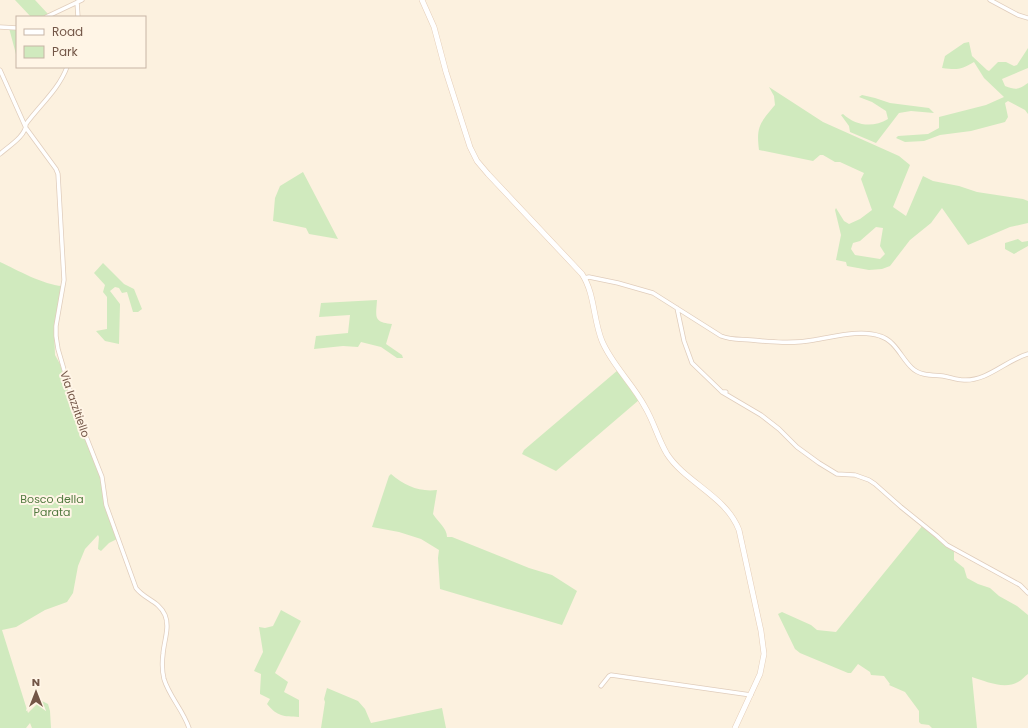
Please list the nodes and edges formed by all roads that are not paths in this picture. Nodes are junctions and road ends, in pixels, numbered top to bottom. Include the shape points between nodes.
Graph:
1 (82, 0) edge
2 (422, 0) edge
3 (990, 0) edge
4 (77, 2) junction
5 (48, 16) edge
6 (78, 16) edge
7 (1028, 18) edge
8 (0, 27) edge
9 (16, 28) edge
10 (67, 68) edge
11 (0, 70) edge
12 (26, 128) junction
13 (0, 154) edge
14 (584, 278) junction
15 (677, 308) junction
16 (1028, 354) edge
17 (1028, 593) edge
18 (602, 686) dead end
19 (751, 695) junction
20 (189, 728) edge
21 (735, 728) edge

1 - 4 street
2 - 14 main road via 434,27 474,157
3 - 7 street
4 - 5 street
4 - 6 street
8 - 9 street
10 - 12 street via 60,82 26,124
11 - 12 street, Via Iazzitiello
12 - 13 street
12 - 20 street, Via Iazzitiello via 56,169 59,180 64,289 56,319 56,336 61,361 76,411 102,477 106,505 136,588 158,604 165,617 167,623 162,662 164,679
14 - 15 street via 606,280 644,290
14 - 19 main road via 604,345 644,405 667,453 678,467 723,506 736,522 763,644 762,668
15 - 16 street via 721,336 733,339 789,342 842,335 881,336 893,344 915,370 926,375 956,379 968,380 983,376
15 - 17 street via 692,363 724,392 779,429 818,463 837,474 858,475 872,482 947,546 1020,585
18 - 19 street via 611,675
19 - 21 main road

